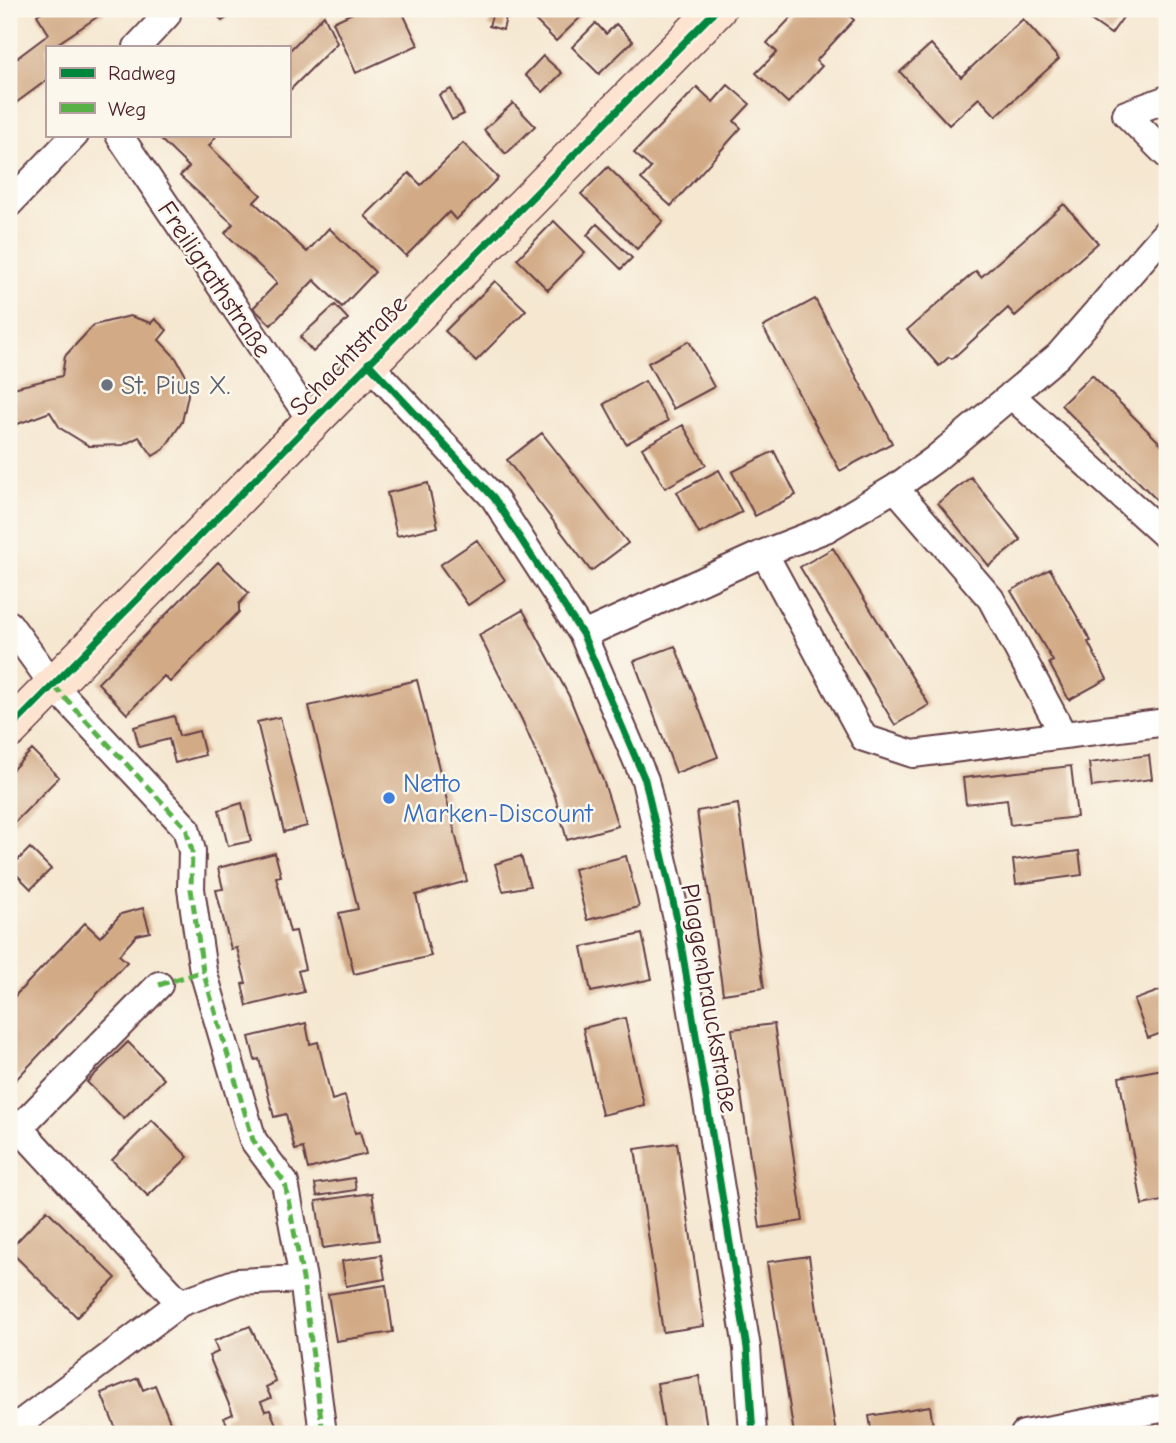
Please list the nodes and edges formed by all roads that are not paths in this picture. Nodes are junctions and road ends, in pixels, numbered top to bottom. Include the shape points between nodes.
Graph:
1 (164, 9) edge
2 (717, 9) edge
3 (138, 46) edge
4 (1167, 99) edge
5 (74, 136) edge
6 (120, 136) edge
7 (1167, 155) edge
8 (9, 204) edge
9 (1167, 230) edge
10 (368, 363) junction
11 (1011, 395) junction
12 (312, 422) junction
13 (895, 488) junction
14 (1167, 537) edge
15 (764, 553) junction
16 (9, 624) edge
17 (583, 635) junction
18 (54, 686) junction
19 (1167, 722) edge
20 (9, 730) edge
21 (1063, 734) junction
22 (159, 985) dead end
23 (14, 1133) edge
24 (303, 1279) junction
25 (180, 1303) junction
26 (1167, 1408) edge
27 (9, 1432) edge
28 (323, 1434) edge
29 (752, 1434) edge
30 (1024, 1434) edge

1 - 3 street via 167,15
2 - 10 street, Schachtstraße
4 - 7 street via 1126,114
5 - 8 street
6 - 12 street, Freiligrathstraße
9 - 11 street via 1058,356
10 - 12 street, Schachtstraße
10 - 17 street, Plaggenbrauckstraße via 494,498
11 - 13 street
11 - 14 street
12 - 18 street, Schachtstraße
13 - 15 street via 826,529
13 - 21 street via 991,599
15 - 17 street
15 - 21 street via 864,738 913,754
16 - 18 street
17 - 29 street, Plaggenbrauckstraße via 645,780 677,919 747,1348
18 - 20 street, Schachtstraße
18 - 24 street via 186,828 203,971 253,1140 285,1183
19 - 21 street
22 - 23 street
23 - 25 street
24 - 25 street via 237,1282
24 - 28 street
25 - 27 street
26 - 30 street

